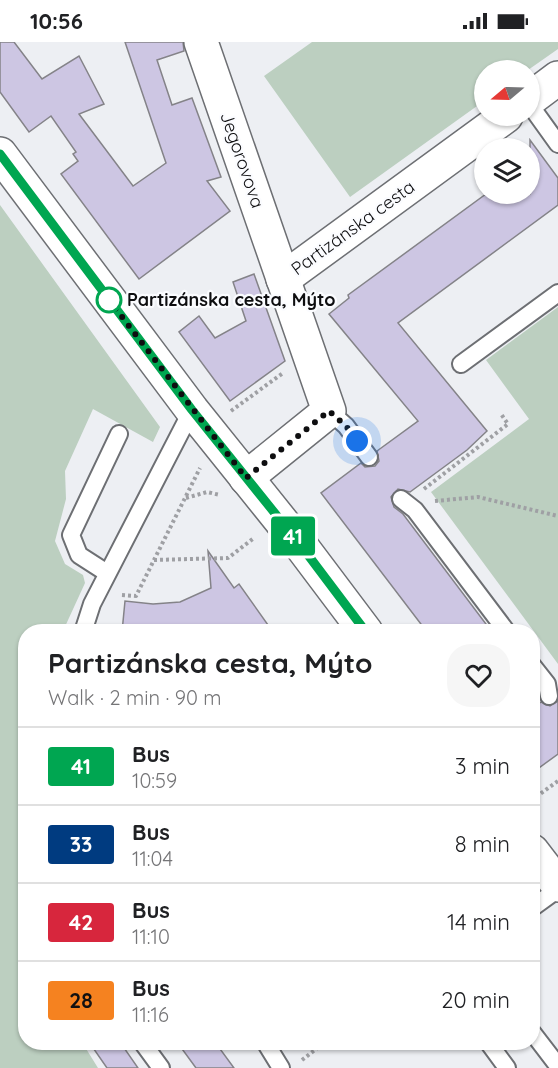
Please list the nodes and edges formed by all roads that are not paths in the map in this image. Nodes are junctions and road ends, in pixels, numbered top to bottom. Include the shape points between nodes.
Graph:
1 (201, 42) edge
2 (558, 78) edge
3 (540, 92) edge
4 (540, 119) edge
5 (492, 126) edge
6 (558, 144) edge
7 (0, 154) edge
8 (283, 279) junction
9 (558, 293) edge
10 (461, 364) dead end
11 (192, 410) junction
12 (329, 411) junction
13 (119, 434) dead end
14 (369, 457) dead end
15 (233, 487) junction
16 (403, 502) road end
17 (107, 573) junction
18 (86, 624) edge
19 (359, 624) edge
20 (501, 624) edge
21 (540, 675) edge
22 (549, 696) dead end
23 (551, 876) edge
24 (540, 895) edge
25 (540, 1042) edge
26 (148, 1050) edge
27 (270, 1050) edge
28 (494, 1050) edge
29 (558, 1066) edge
30 (161, 1068) edge
31 (281, 1068) edge
32 (507, 1068) edge

1 - 8 street, Jegorovova
2 - 3 street
4 - 6 lane
5 - 8 street, Partizánska cesta
7 - 11 street
8 - 12 street, Partizánska cesta
9 - 10 lane
11 - 15 street
11 - 17 lane
12 - 14 lane, Partizánska cesta
12 - 15 street
13 - 17 lane via 71,535 79,555
15 - 19 street
16 - 20 lane via 415,510
17 - 18 lane
21 - 22 lane
23 - 24 lane
25 - 29 lane
26 - 30 lane
27 - 31 lane
28 - 32 lane

